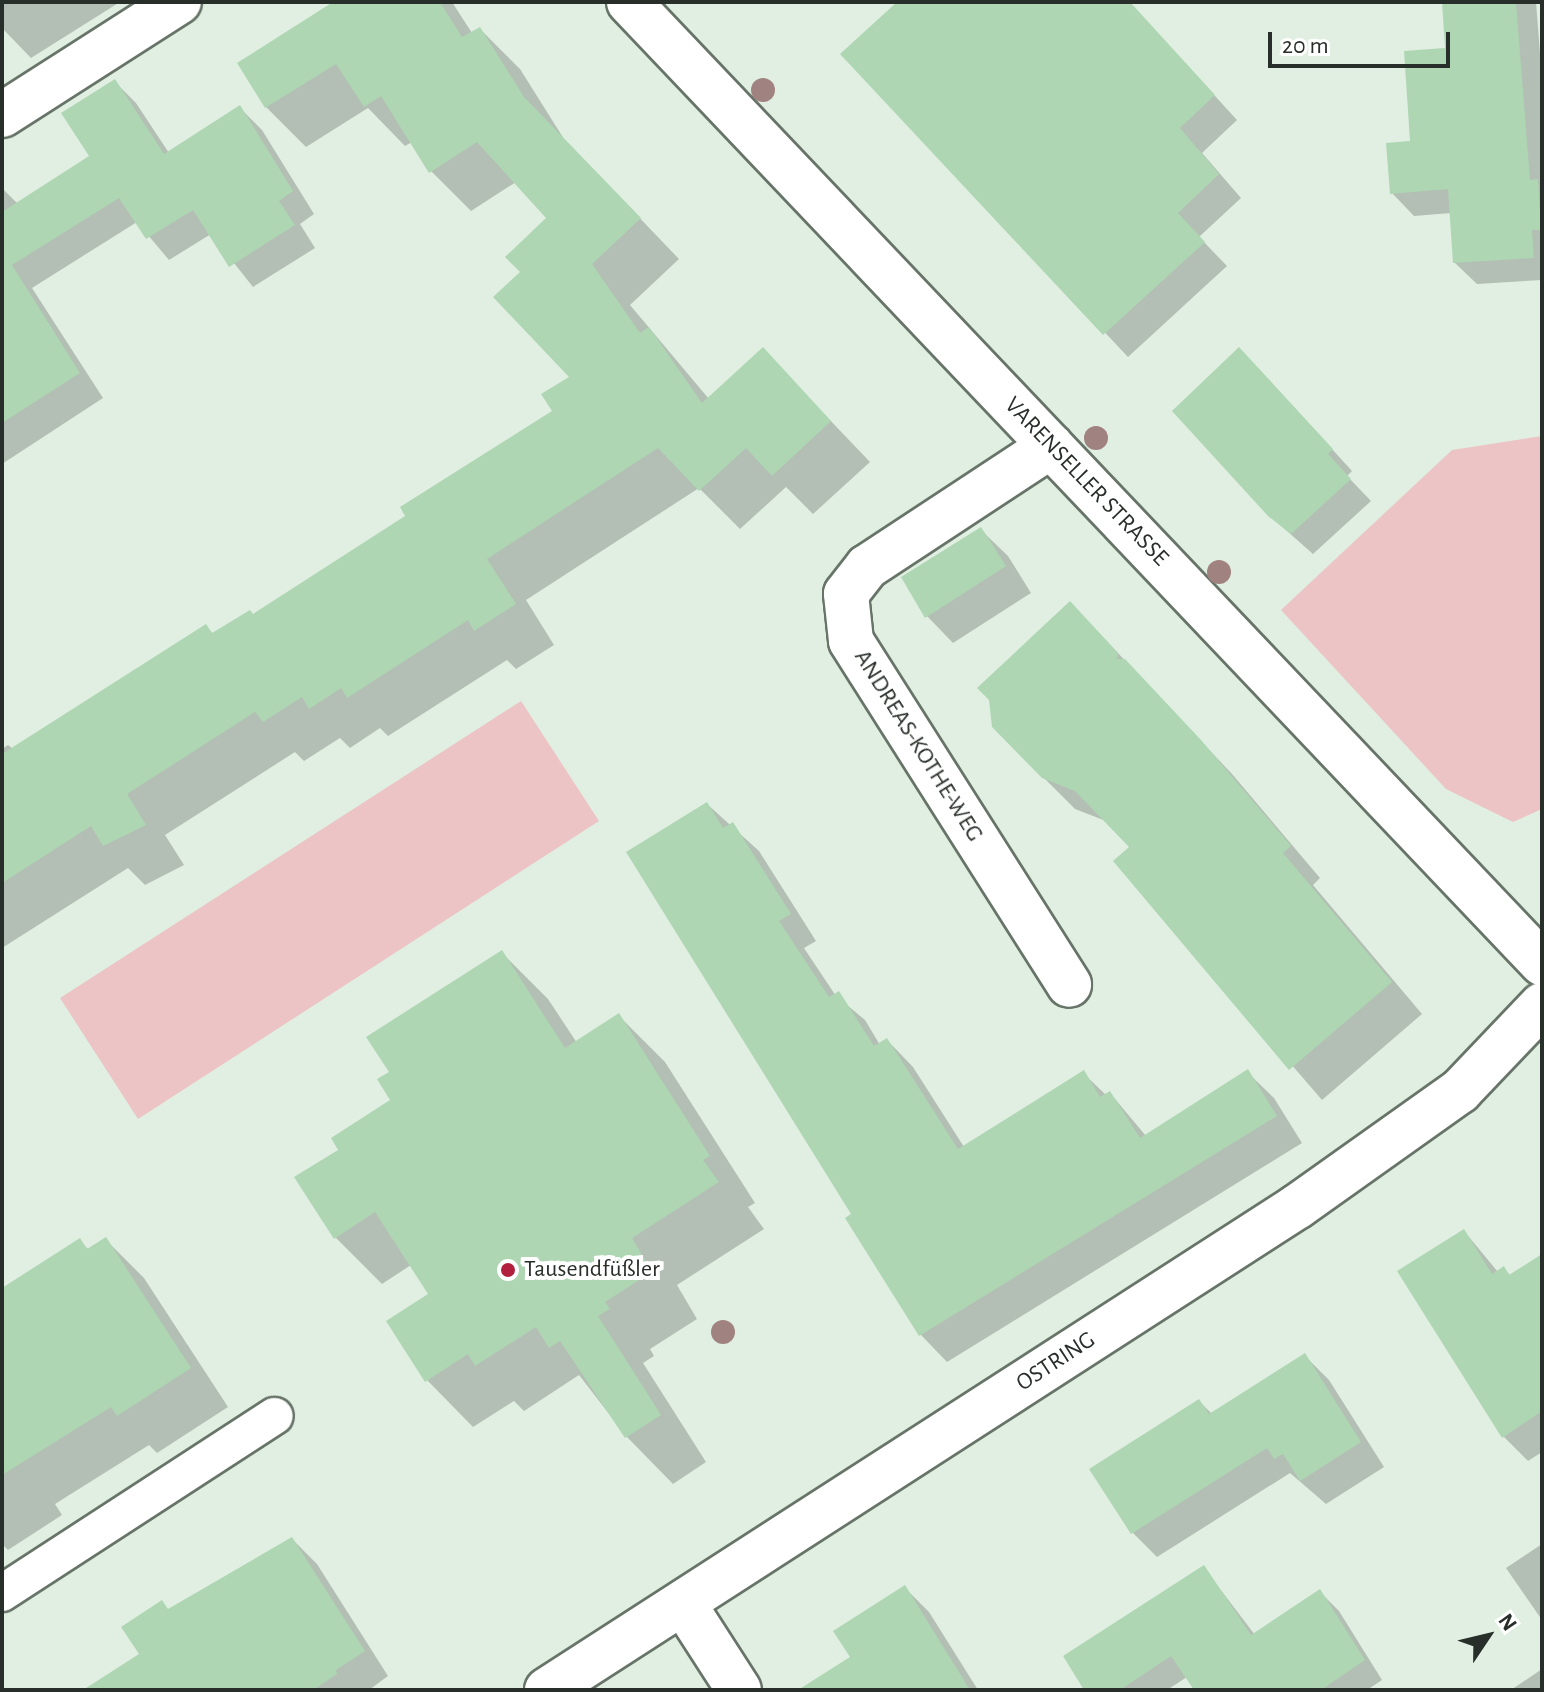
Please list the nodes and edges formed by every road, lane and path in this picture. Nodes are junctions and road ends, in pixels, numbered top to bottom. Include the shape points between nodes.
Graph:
1 (179, 2) edge
2 (629, 2) edge
3 (2, 115) edge
4 (1051, 446) junction
5 (1542, 963) edge
6 (1069, 985) dead end
7 (1542, 1005) edge
8 (275, 1416) dead end
9 (2, 1593) edge
10 (683, 1603) junction
11 (547, 1690) edge
12 (739, 1690) edge

1 - 3 street
2 - 4 street, VARENSELLER STRASSE
4 - 5 street, VARENSELLER STRASSE
4 - 6 street, ANDREAS-KOTHE-WEG via 867,567 846,594 851,641
7 - 10 street, OSTRING via 1460,1091 1298,1206
8 - 9 lane
10 - 11 street, OSTRING
10 - 12 street

